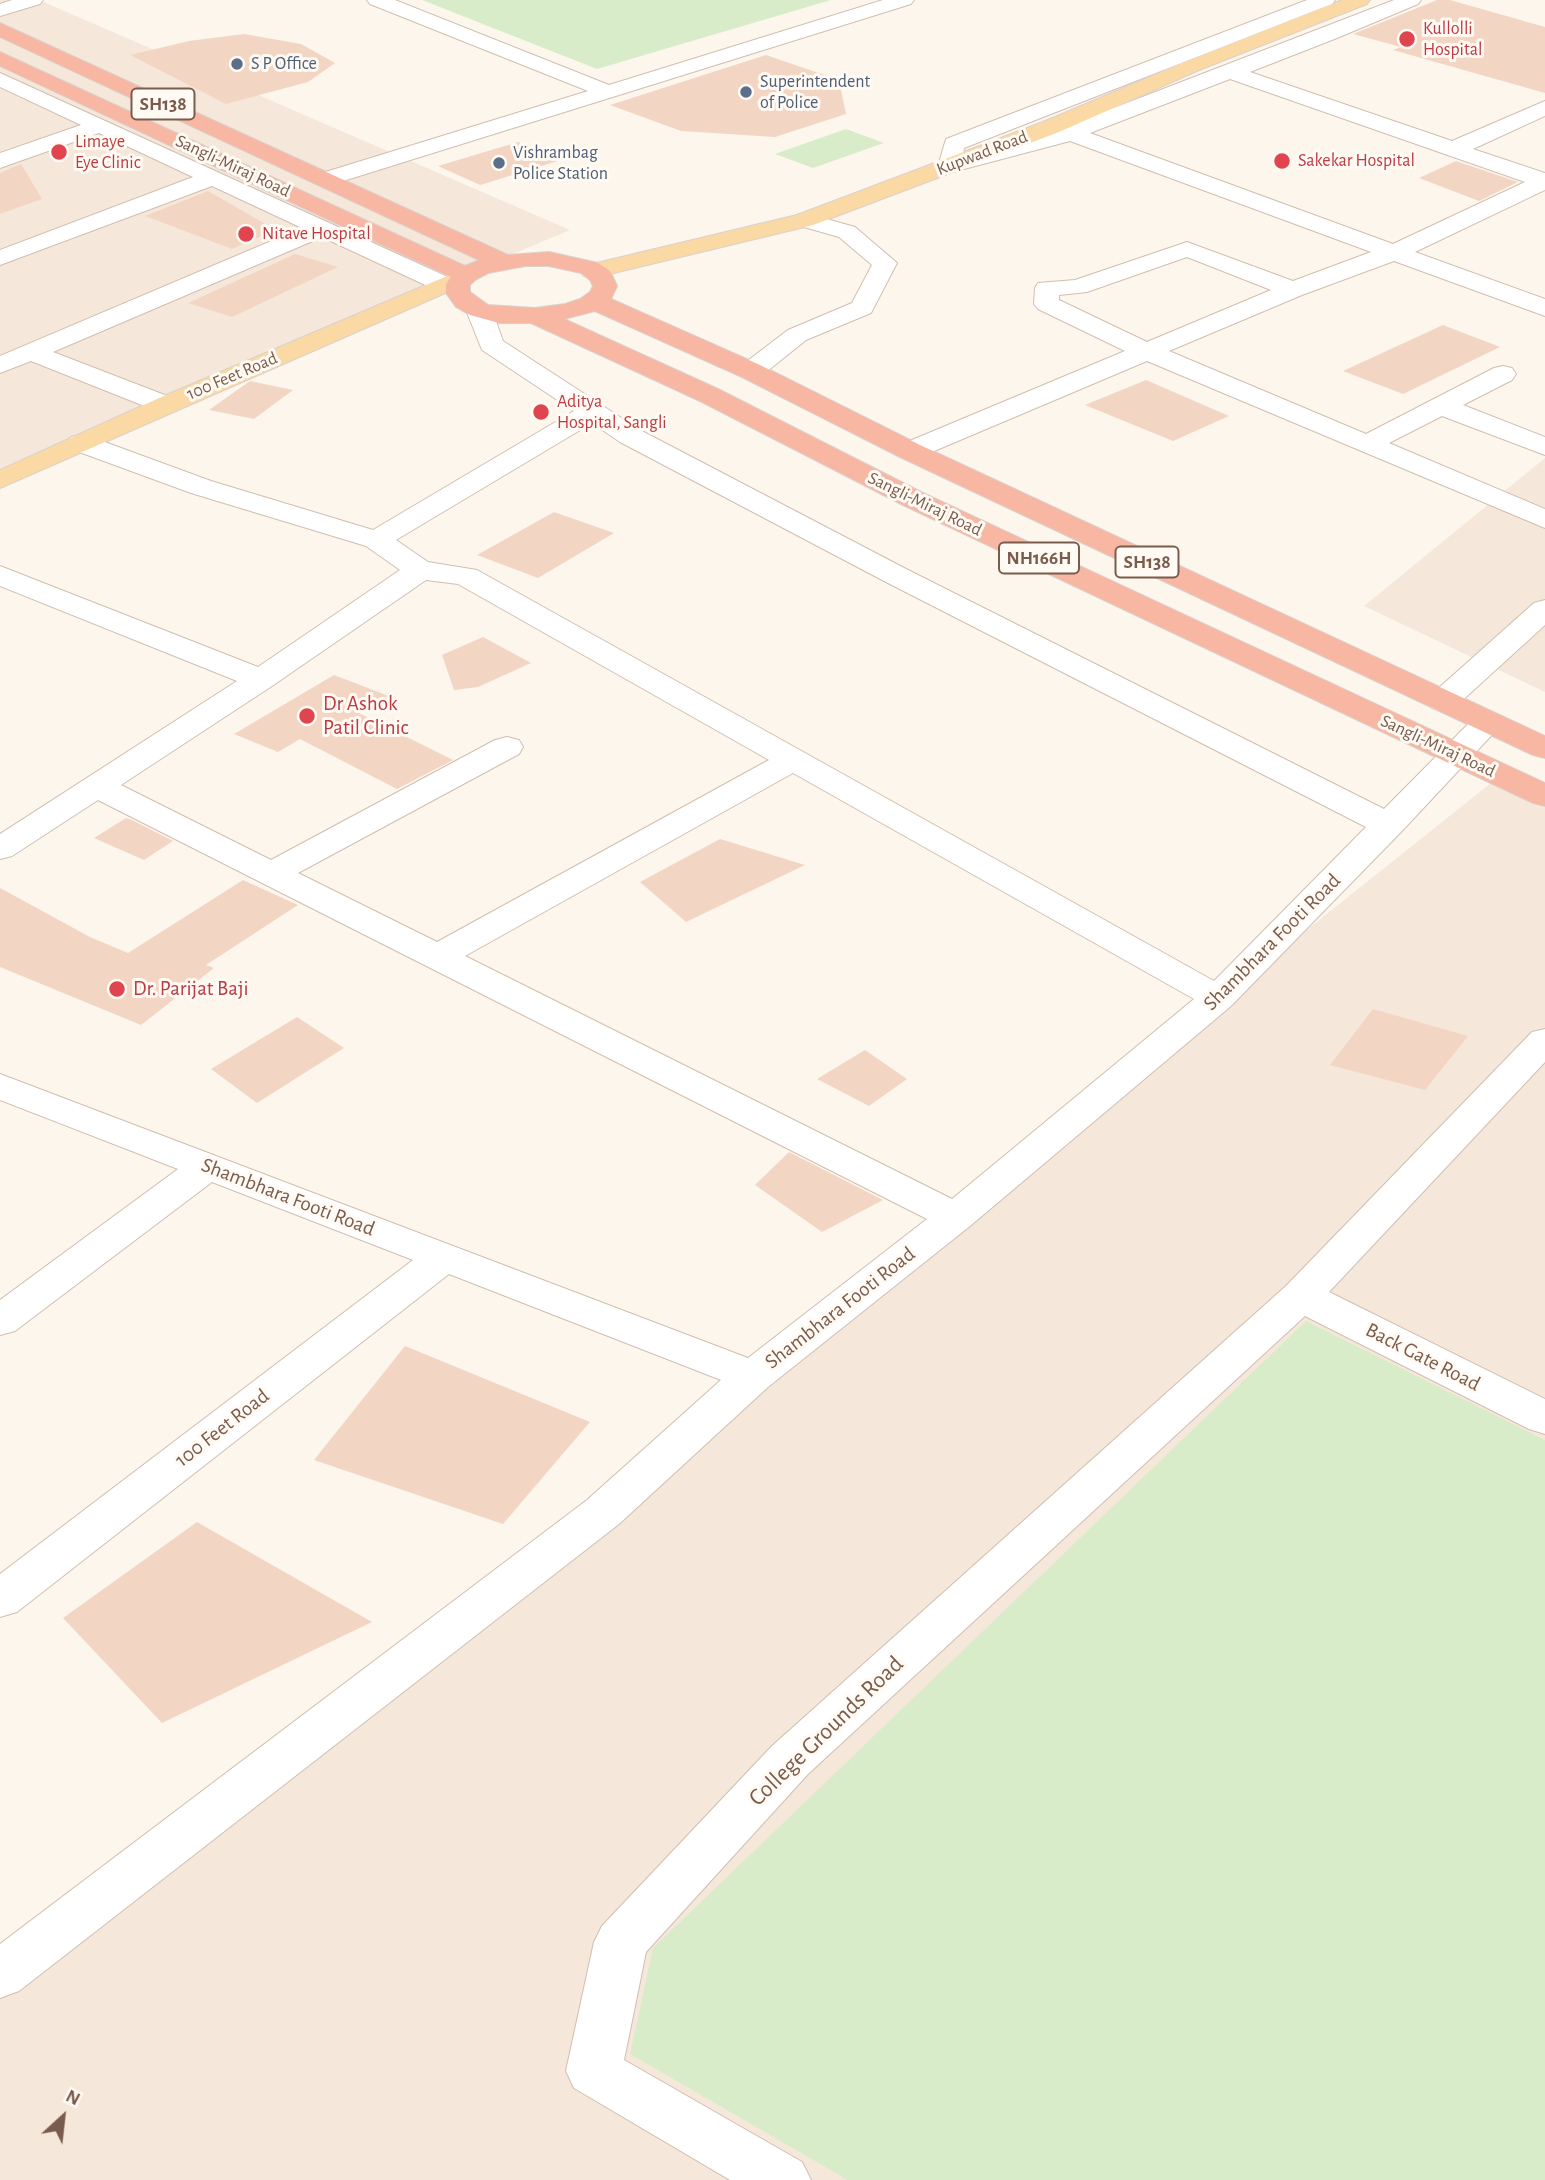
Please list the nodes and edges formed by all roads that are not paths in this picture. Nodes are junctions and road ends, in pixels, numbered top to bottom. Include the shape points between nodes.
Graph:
1 (33, 0) edge
2 (377, 0) edge
3 (904, 0) edge
4 (1325, 0) edge
5 (1360, 0) edge
6 (1411, 0) edge
7 (0, 10) edge
8 (0, 29) edge
9 (0, 58) edge
10 (1227, 71) junction
11 (0, 79) edge
12 (609, 92) junction
13 (1545, 108) edge
14 (100, 125) junction
15 (1060, 130) junction
16 (1456, 148) junction
17 (0, 161) edge
18 (949, 166) junction
19 (213, 177) junction
20 (327, 179) junction
21 (1545, 181) edge
22 (805, 220) junction
23 (322, 228) junction
24 (1395, 252) junction
25 (0, 258) edge
26 (501, 261) junction
27 (593, 271) junction
28 (454, 280) junction
29 (1293, 290) junction
30 (594, 301) junction
31 (1545, 309) edge
32 (479, 310) junction
33 (536, 316) junction
34 (1146, 351) junction
35 (31, 352) junction
36 (0, 365) edge
37 (751, 372) junction
38 (1503, 374) dead end
39 (166, 405) junction
40 (1441, 406) junction
41 (592, 412) junction
42 (81, 443) junction
43 (1367, 444) junction
44 (1545, 447) edge
45 (910, 451) junction
46 (0, 480) edge
47 (1545, 519) edge
48 (376, 540) junction
49 (420, 570) junction
50 (0, 575) edge
51 (1545, 609) edge
52 (261, 680) junction
53 (1443, 701) junction
54 (1488, 722) junction
55 (507, 747) dead end
56 (1545, 748) edge
57 (1456, 754) junction
58 (793, 760) junction
59 (97, 786) junction
60 (1545, 796) edge
61 (1389, 825) junction
62 (7, 838) edge
63 (272, 873) junction
64 (439, 956) junction
65 (1218, 998) junction
66 (1545, 1040) edge
67 (1, 1088) edge
68 (208, 1166) junction
69 (956, 1217) junction
70 (444, 1257) junction
71 (1301, 1296) junction
72 (0, 1321) edge
73 (753, 1376) junction
74 (1545, 1418) edge
75 (0, 1599) edge
76 (0, 1975) edge
77 (782, 2180) edge

1 - 7 street
2 - 12 street
3 - 12 street
4 - 18 street via 954,144
5 - 15 main road, Kupwad Road via 1192,66
6 - 10 street
8 - 20 highway, Sangli-Miraj Road / SH138
9 - 28 highway, Sangli-Miraj Road
10 - 15 street
10 - 16 street
11 - 14 street
12 - 20 street
13 - 16 street
14 - 17 street
14 - 19 street
15 - 18 main road, Kupwad Road
15 - 24 street
16 - 21 street
18 - 22 main road, Kupwad Road
19 - 23 street
19 - 25 street
20 - 26 highway, Sangli-Miraj Road
21 - 24 street
22 - 27 main road, Kupwad Road
22 - 37 street via 847,232 885,263 862,308 797,335
23 - 28 street
23 - 35 street
24 - 29 street
24 - 31 street
26 - 27 highway via 549,259
26 - 28 highway
27 - 30 highway via 605,286
28 - 32 highway via 457,293
28 - 39 main road, 100 Feet Road
29 - 34 street
29 - 34 street via 1186,249 1078,287 1047,288 1047,304
30 - 33 highway via 570,311
30 - 37 highway, Sangli-Miraj Road / SH138
32 - 33 highway
32 - 41 street via 491,345
33 - 57 highway, Sangli-Miraj Road / NH166H
34 - 43 street
34 - 45 street
35 - 36 street
35 - 39 street
37 - 45 highway, Sangli-Miraj Road / SH138
38 - 40 street
39 - 42 main road, 100 Feet Road
40 - 43 street
40 - 44 street
41 - 48 street
41 - 61 street via 629,436 897,576
42 - 46 main road, 100 Feet Road
42 - 48 street via 201,487
43 - 47 street
45 - 53 highway, Sangli-Miraj Road / SH138
48 - 49 street
49 - 52 street
49 - 58 street via 466,576
50 - 52 street
51 - 53 street
52 - 59 street
53 - 54 highway, Sangli-Miraj Road / SH138
54 - 56 highway, Sangli-Miraj Road / SH138
54 - 57 street, Shambhara Footi Road
55 - 63 street
57 - 60 highway, Sangli-Miraj Road / NH166H
57 - 61 street, Shambhara Footi Road
58 - 64 street
58 - 65 street
59 - 62 street
59 - 63 street
61 - 65 street, Shambhara Footi Road
63 - 64 street
64 - 69 street
65 - 69 street, Shambhara Footi Road
66 - 71 street
67 - 68 street, Shambhara Footi Road
68 - 70 street, Shambhara Footi Road
68 - 72 street
69 - 73 street, Shambhara Footi Road
70 - 73 street, Shambhara Footi Road
70 - 75 street, 100 Feet Road
71 - 74 street, Back Gate Road
71 - 77 street, College Grounds Road via 790,1760 621,1942 594,2071
73 - 76 street via 603,1512

